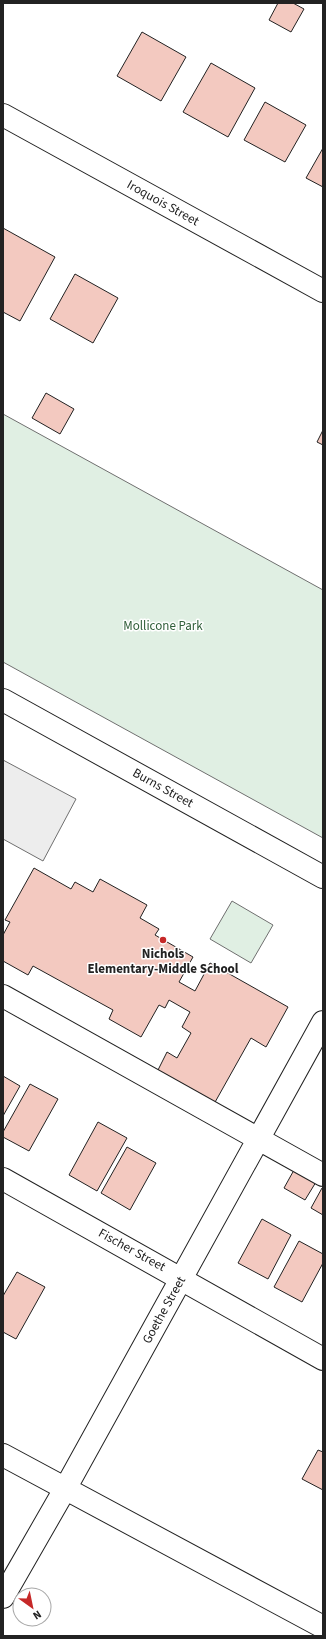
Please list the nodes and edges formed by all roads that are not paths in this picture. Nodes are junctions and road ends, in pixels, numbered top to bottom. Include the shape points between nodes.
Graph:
1 (3, 115) edge
2 (323, 291) edge
3 (3, 700) edge
4 (323, 877) edge
5 (3, 996) edge
6 (323, 1022) edge
7 (258, 1139) junction
8 (323, 1175) edge
9 (3, 1179) edge
10 (182, 1278) junction
11 (323, 1359) edge
12 (3, 1455) edge
13 (65, 1489) junction
14 (3, 1597) edge
15 (323, 1627) edge

1 - 2 street, Iroquois Street
3 - 4 street, Burns Street
5 - 7 street
6 - 7 street, Goethe Street
7 - 8 street
7 - 10 street, Goethe Street
9 - 10 street, Fischer Street
10 - 11 street, Fischer Street
10 - 13 street, Goethe Street
12 - 13 street
13 - 14 street, Goethe Street
13 - 15 street

